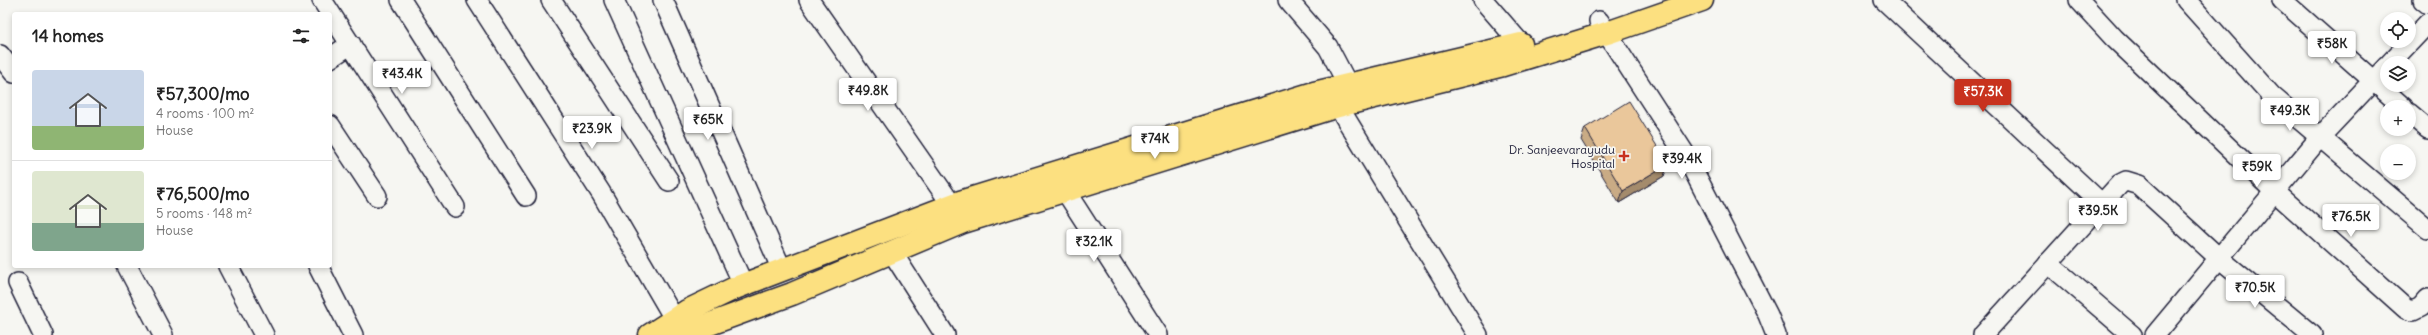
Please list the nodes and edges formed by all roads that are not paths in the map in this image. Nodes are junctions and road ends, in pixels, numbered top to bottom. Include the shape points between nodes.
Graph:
1 (322, 0) edge
2 (401, 0) edge
3 (477, 0) edge
4 (551, 0) edge
5 (614, 0) edge
6 (663, 0) edge
7 (809, 0) edge
8 (1288, 0) edge
9 (1483, 0) edge
10 (1662, 0) edge
11 (1702, 0) edge
12 (1884, 0) edge
13 (2079, 0) edge
14 (2186, 0) edge
15 (2282, 0) edge
16 (2423, 0) edge
17 (2428, 4) edge
18 (330, 12) edge
19 (332, 16) edge
20 (2428, 24) edge
21 (1603, 27) junction
22 (350, 44) junction
23 (1521, 44) junction
24 (0, 54) edge
25 (2397, 56) edge
26 (332, 57) edge
27 (12, 70) edge
28 (2380, 73) edge
29 (2373, 80) junction
30 (1348, 85) junction
31 (2395, 100) edge
32 (1338, 106) junction
33 (2416, 119) edge
34 (332, 128) edge
35 (2428, 130) edge
36 (2320, 137) junction
37 (1200, 139) junction
38 (1054, 173) junction
39 (669, 181) dead end
40 (2274, 191) junction
41 (1067, 192) junction
42 (377, 196) dead end
43 (526, 196) dead end
44 (2102, 204) junction
45 (952, 205) junction
46 (455, 206) dead end
47 (2428, 229) edge
48 (892, 252) junction
49 (2218, 258) junction
50 (2048, 263) junction
51 (128, 268) edge
52 (229, 268) edge
53 (319, 268) edge
54 (782, 270) junction
55 (18, 283) dead end
56 (743, 284) junction
57 (2428, 299) edge
58 (673, 327) edge
59 (43, 335) edge
60 (163, 335) edge
61 (264, 335) edge
62 (353, 335) edge
63 (650, 335) edge
64 (945, 335) edge
65 (1158, 335) edge
66 (1478, 335) edge
67 (1776, 335) edge
68 (1983, 335) edge
69 (2132, 335) edge
70 (2155, 335) edge
71 (2312, 335) edge

1 - 18 street
2 - 43 street
3 - 58 street via 601,193
4 - 39 street
5 - 56 street
6 - 54 street
7 - 45 street
8 - 30 street via 1324,41
9 - 23 street
10 - 21 main road
11 - 21 main road
12 - 44 street
13 - 40 street via 2114,38
14 - 36 street via 2272,96
15 - 29 street
16 - 17 street
19 - 22 street
20 - 25 street
21 - 23 main road
21 - 32 main road via 1503,65
21 - 67 street via 1685,154
22 - 26 street
22 - 46 street
23 - 30 main road
24 - 27 street
28 - 29 street
29 - 31 street
29 - 36 street
30 - 37 main road via 1314,93
32 - 37 main road
32 - 66 street
33 - 35 street
34 - 42 street
36 - 40 street
36 - 47 street
37 - 38 main road
37 - 41 main road
38 - 41 street
38 - 45 main road
40 - 49 street
40 - 57 street via 2406,309 2413,311 2421,308
41 - 48 main road via 962,222
41 - 65 street
44 - 49 street via 2120,184 2126,181 2133,182
44 - 50 street
45 - 54 main road
48 - 58 main road via 786,296 688,332
48 - 64 street
49 - 70 street
49 - 71 street
50 - 68 street
50 - 69 street
51 - 60 street
52 - 61 street
53 - 62 street
54 - 56 main road
55 - 59 street
56 - 58 main road via 687,311
58 - 63 main road

